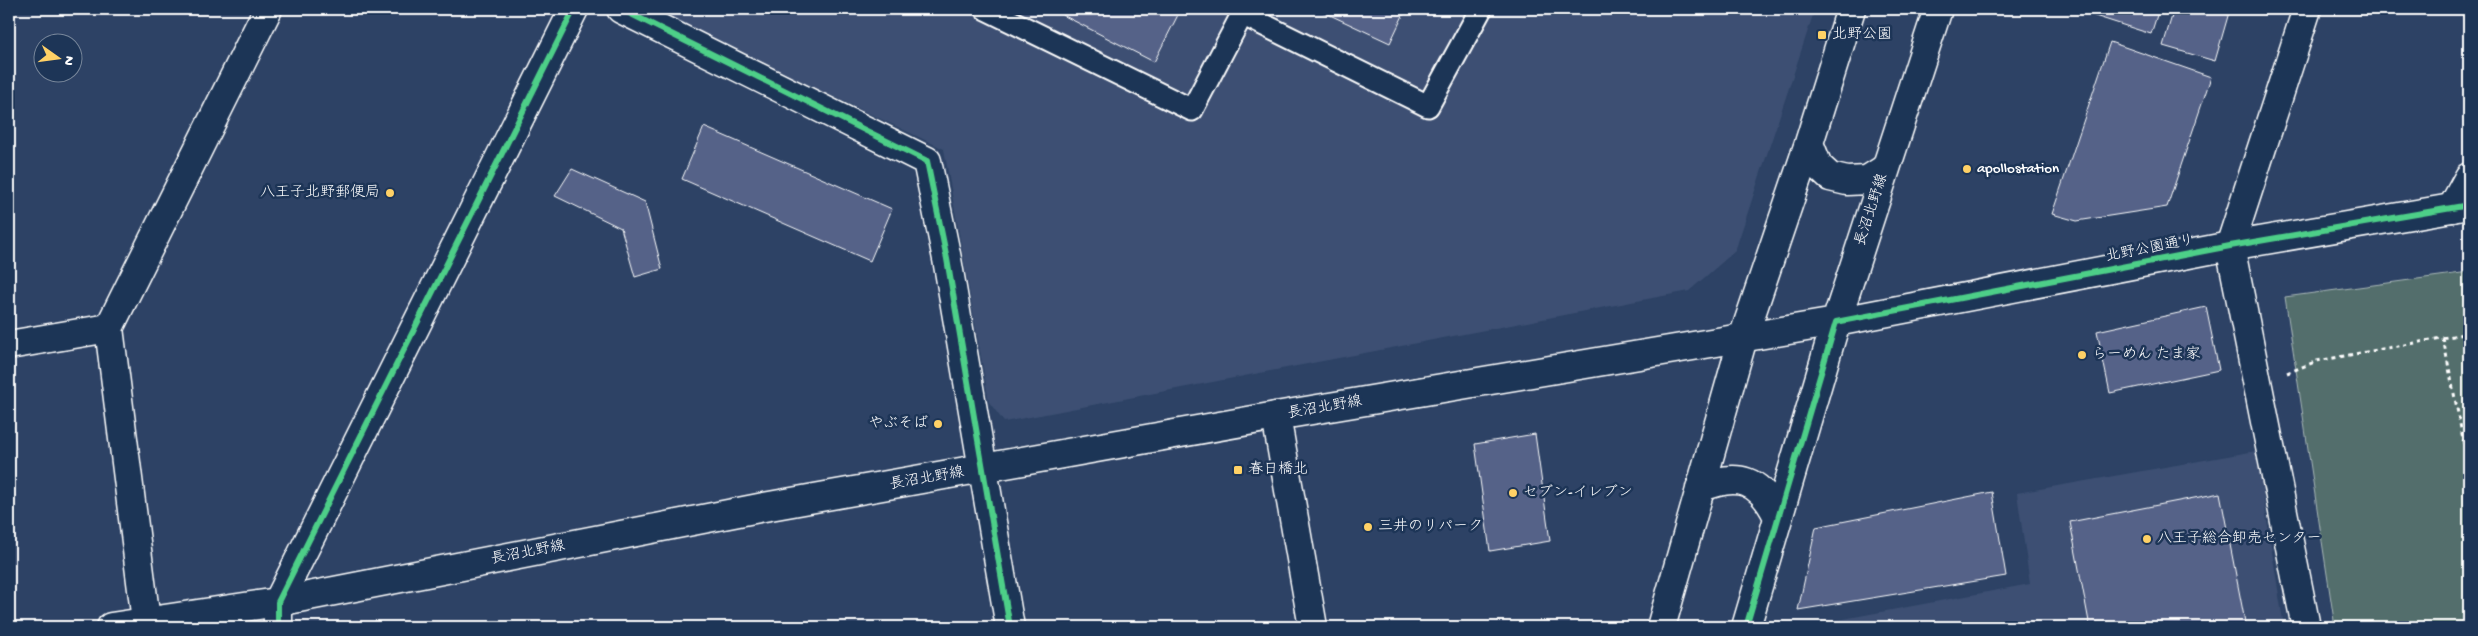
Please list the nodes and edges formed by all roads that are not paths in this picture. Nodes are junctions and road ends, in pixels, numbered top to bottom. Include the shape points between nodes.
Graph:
1 (268, 9) edge
2 (574, 9) edge
3 (621, 9) edge
4 (986, 9) edge
5 (1482, 9) edge
6 (1851, 9) edge
7 (1938, 9) edge
8 (2307, 9) edge
9 (1243, 12) edge
10 (1809, 143) junction
11 (1886, 168) junction
12 (2469, 177) edge
13 (2461, 207) edge
14 (2230, 246) junction
15 (1836, 322) junction
16 (109, 328) junction
17 (1743, 338) junction
18 (9, 345) edge
19 (1276, 416) junction
20 (983, 469) junction
21 (1700, 488) junction
22 (1778, 517) junction
23 (278, 614) edge
24 (146, 621) junction
25 (111, 627) edge
26 (1010, 627) edge
27 (1313, 627) edge
28 (1661, 627) edge
29 (1746, 627) edge
30 (2306, 627) edge

1 - 16 street
2 - 23 street
3 - 20 street via 927,161
4 - 9 lane via 1192,110
5 - 9 lane via 1428,106
6 - 10 street
7 - 11 street, 長沼北野線
8 - 14 street
10 - 11 street via 1818,166 1830,177 1847,181 1867,180
10 - 17 street
11 - 15 street, 長沼北野線
12 - 13 street
13 - 14 street, 北野公園通り
14 - 15 street, 北野公園通り
14 - 30 street
15 - 17 street, 長沼北野線
15 - 22 street
16 - 18 street
16 - 24 street
17 - 19 street, 長沼北野線
17 - 21 street
19 - 20 street, 長沼北野線
19 - 27 street
20 - 23 street, 長沼北野線 via 764,507
20 - 26 street
21 - 22 street via 1720,479 1741,480 1760,489 1771,501
21 - 28 street
22 - 29 street
23 - 24 street, 長沼北野線
24 - 25 street, 長沼北野線

